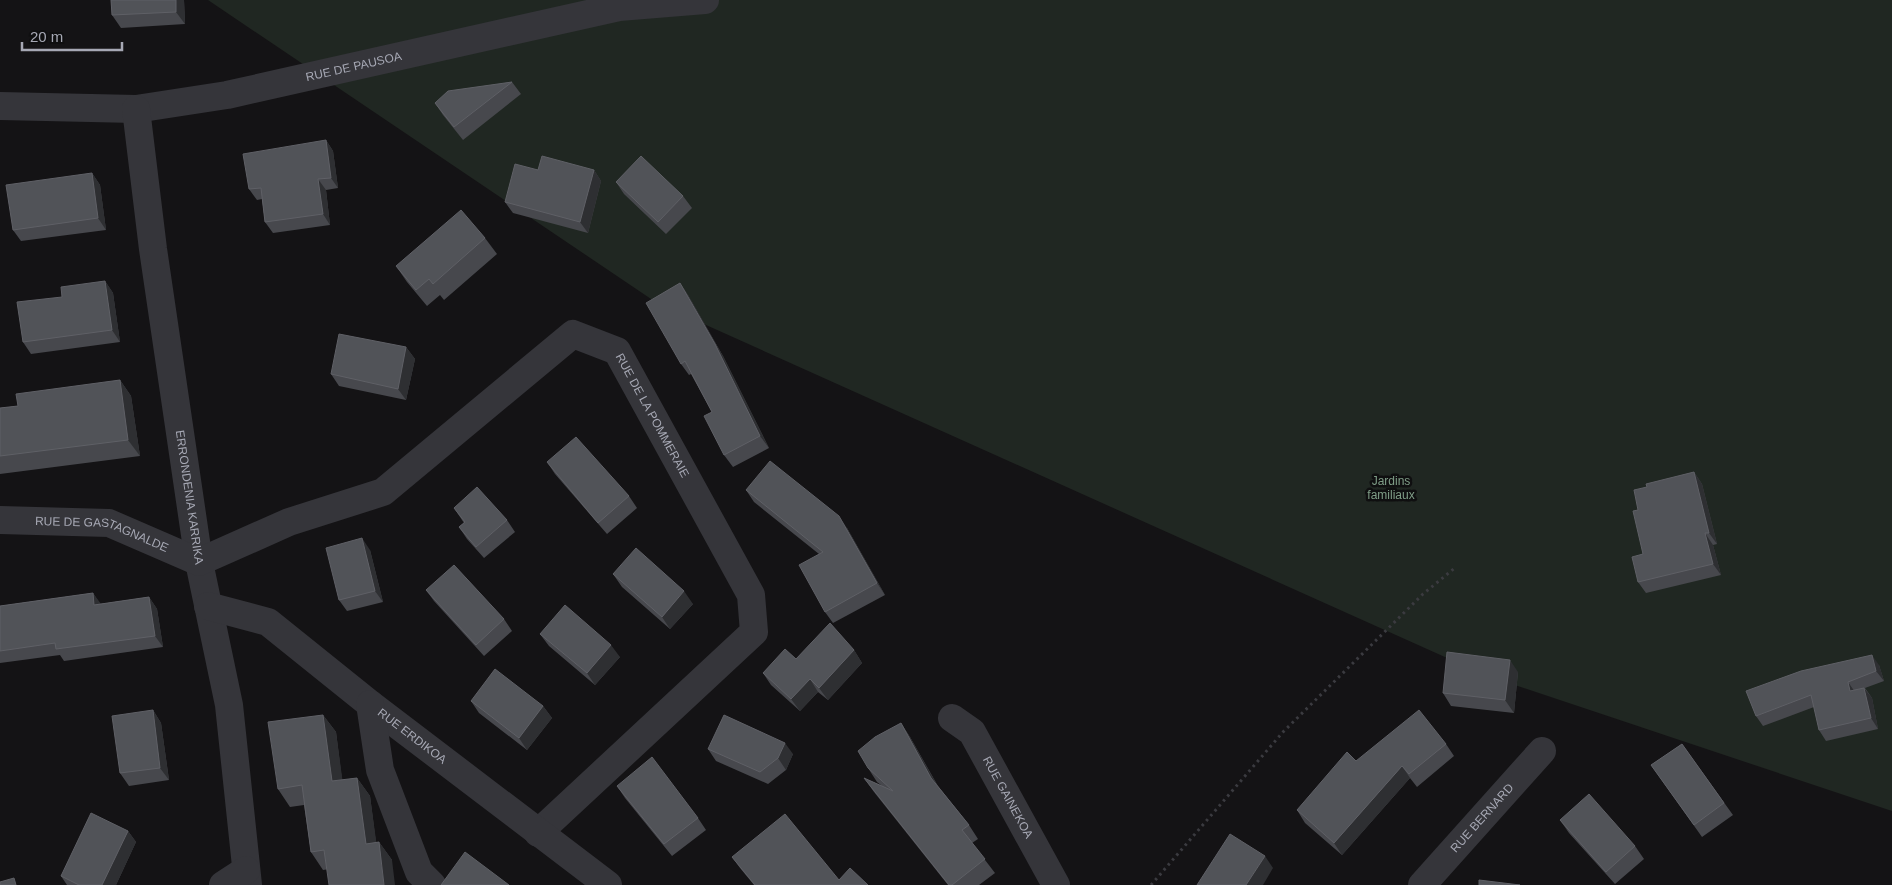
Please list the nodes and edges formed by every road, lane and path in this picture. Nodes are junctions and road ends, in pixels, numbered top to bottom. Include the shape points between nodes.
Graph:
1 (705, 0) edge
2 (0, 106) edge
3 (136, 109) junction
4 (0, 520) edge
5 (199, 562) junction
6 (1456, 568) dead end
7 (208, 606) junction
8 (370, 704) junction
9 (952, 718) dead end
10 (1542, 751) dead end
11 (538, 832) junction
12 (247, 878) edge
13 (222, 885) edge
14 (432, 885) edge
15 (608, 885) edge
16 (1056, 885) edge
17 (1151, 885) edge
18 (1422, 885) edge

1 - 3 street, RUE DE PAUSOA via 619,8 236,93
2 - 3 street, RUE DE PAUSOA
3 - 5 street, ERRONDENIA KARRIKA
4 - 5 street, RUE DE GASTAGNALDE via 109,523
5 - 7 street, ERRONDENIA KARRIKA
5 - 11 street, RUE DE LA POMMERAIE via 289,522 383,492 573,334 617,351 751,595 754,632
6 - 17 path via 1423,594 1283,732
7 - 8 street, RUE ERDIKOA via 268,622
7 - 12 street, ERRONDENIA KARRIKA via 229,705
8 - 11 street, RUE ERDIKOA
8 - 14 street via 380,770 419,872
9 - 16 street, RUE GAINEKOA via 972,732
10 - 18 street, RUE BERNARD
11 - 15 street, RUE ERDIKOA
12 - 13 street

